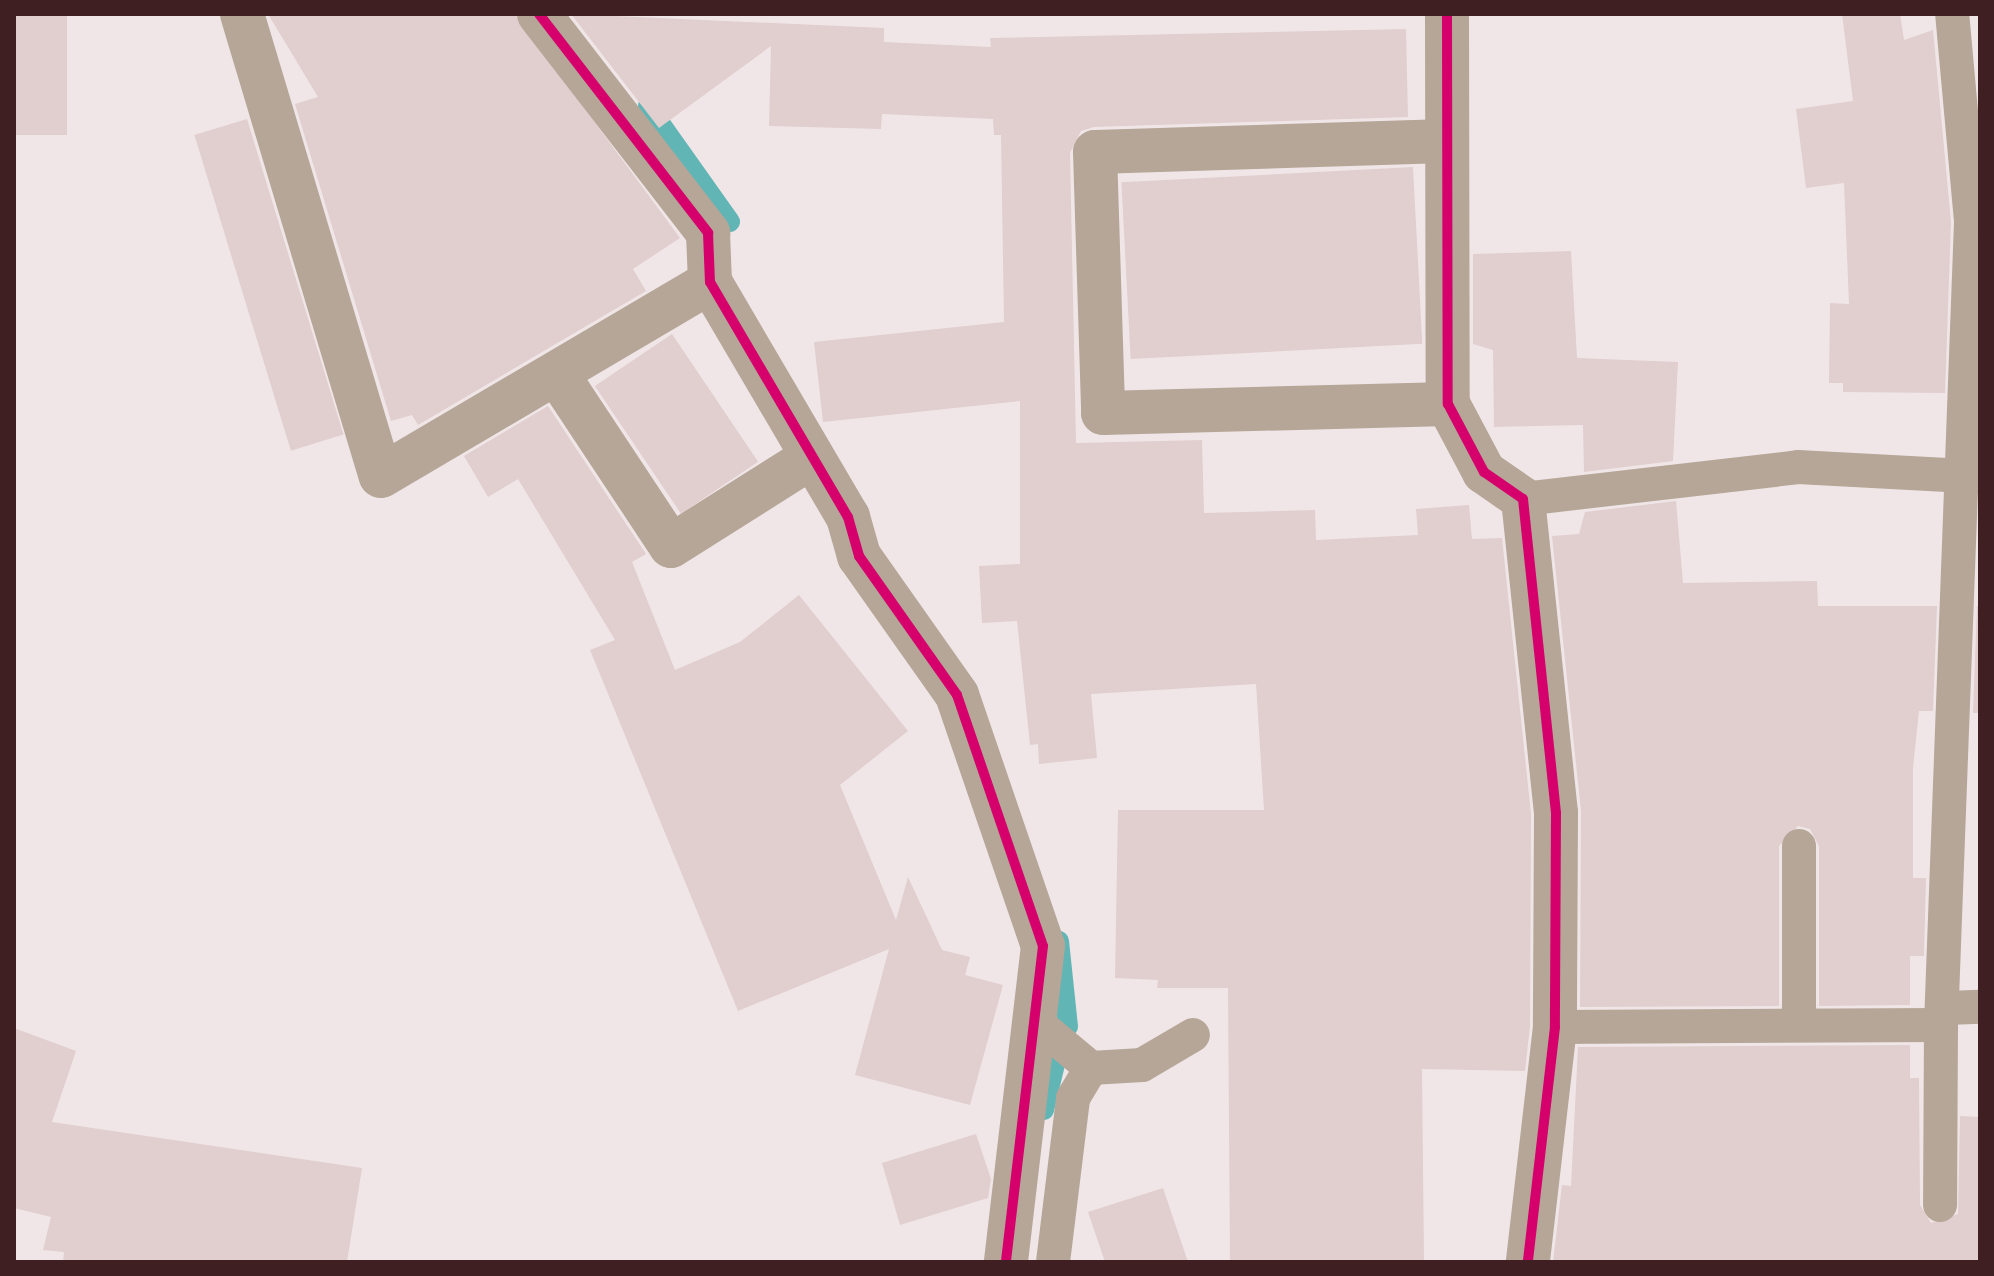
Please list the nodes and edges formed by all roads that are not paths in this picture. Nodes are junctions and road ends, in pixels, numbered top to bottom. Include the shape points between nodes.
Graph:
1 (242, 14) edge
2 (539, 14) edge
3 (1447, 14) edge
4 (1952, 14) edge
5 (1446, 141) junction
6 (710, 282) junction
7 (557, 374) junction
8 (1448, 404) junction
9 (812, 457) junction
10 (1973, 476) edge
11 (1523, 499) junction
12 (1968, 720) edge
13 (1799, 846) dead end
14 (1956, 1013) edge
15 (1037, 1023) junction
16 (1799, 1023) junction
17 (1555, 1027) junction
18 (1193, 1035) dead end
19 (1091, 1068) junction
20 (1940, 1205) dead end
21 (1006, 1262) edge
22 (1053, 1262) edge
23 (1528, 1262) edge

1 - 7 street via 381,476
2 - 6 street via 708,233
3 - 5 street
4 - 10 lane via 1971,221
5 - 8 street
5 - 8 street via 1095,152 1103,413
6 - 7 street
6 - 9 street
7 - 9 street via 671,546
8 - 11 street via 1484,472
9 - 15 street via 848,517 859,556 957,695 1043,946
10 - 11 lane via 1798,467
10 - 12 lane
11 - 17 street via 1556,813
12 - 14 lane
13 - 16 lane
14 - 16 lane
14 - 20 lane
15 - 19 lane
15 - 21 street
16 - 17 lane
17 - 23 street
18 - 19 lane via 1142,1065
19 - 22 lane via 1071,1110

